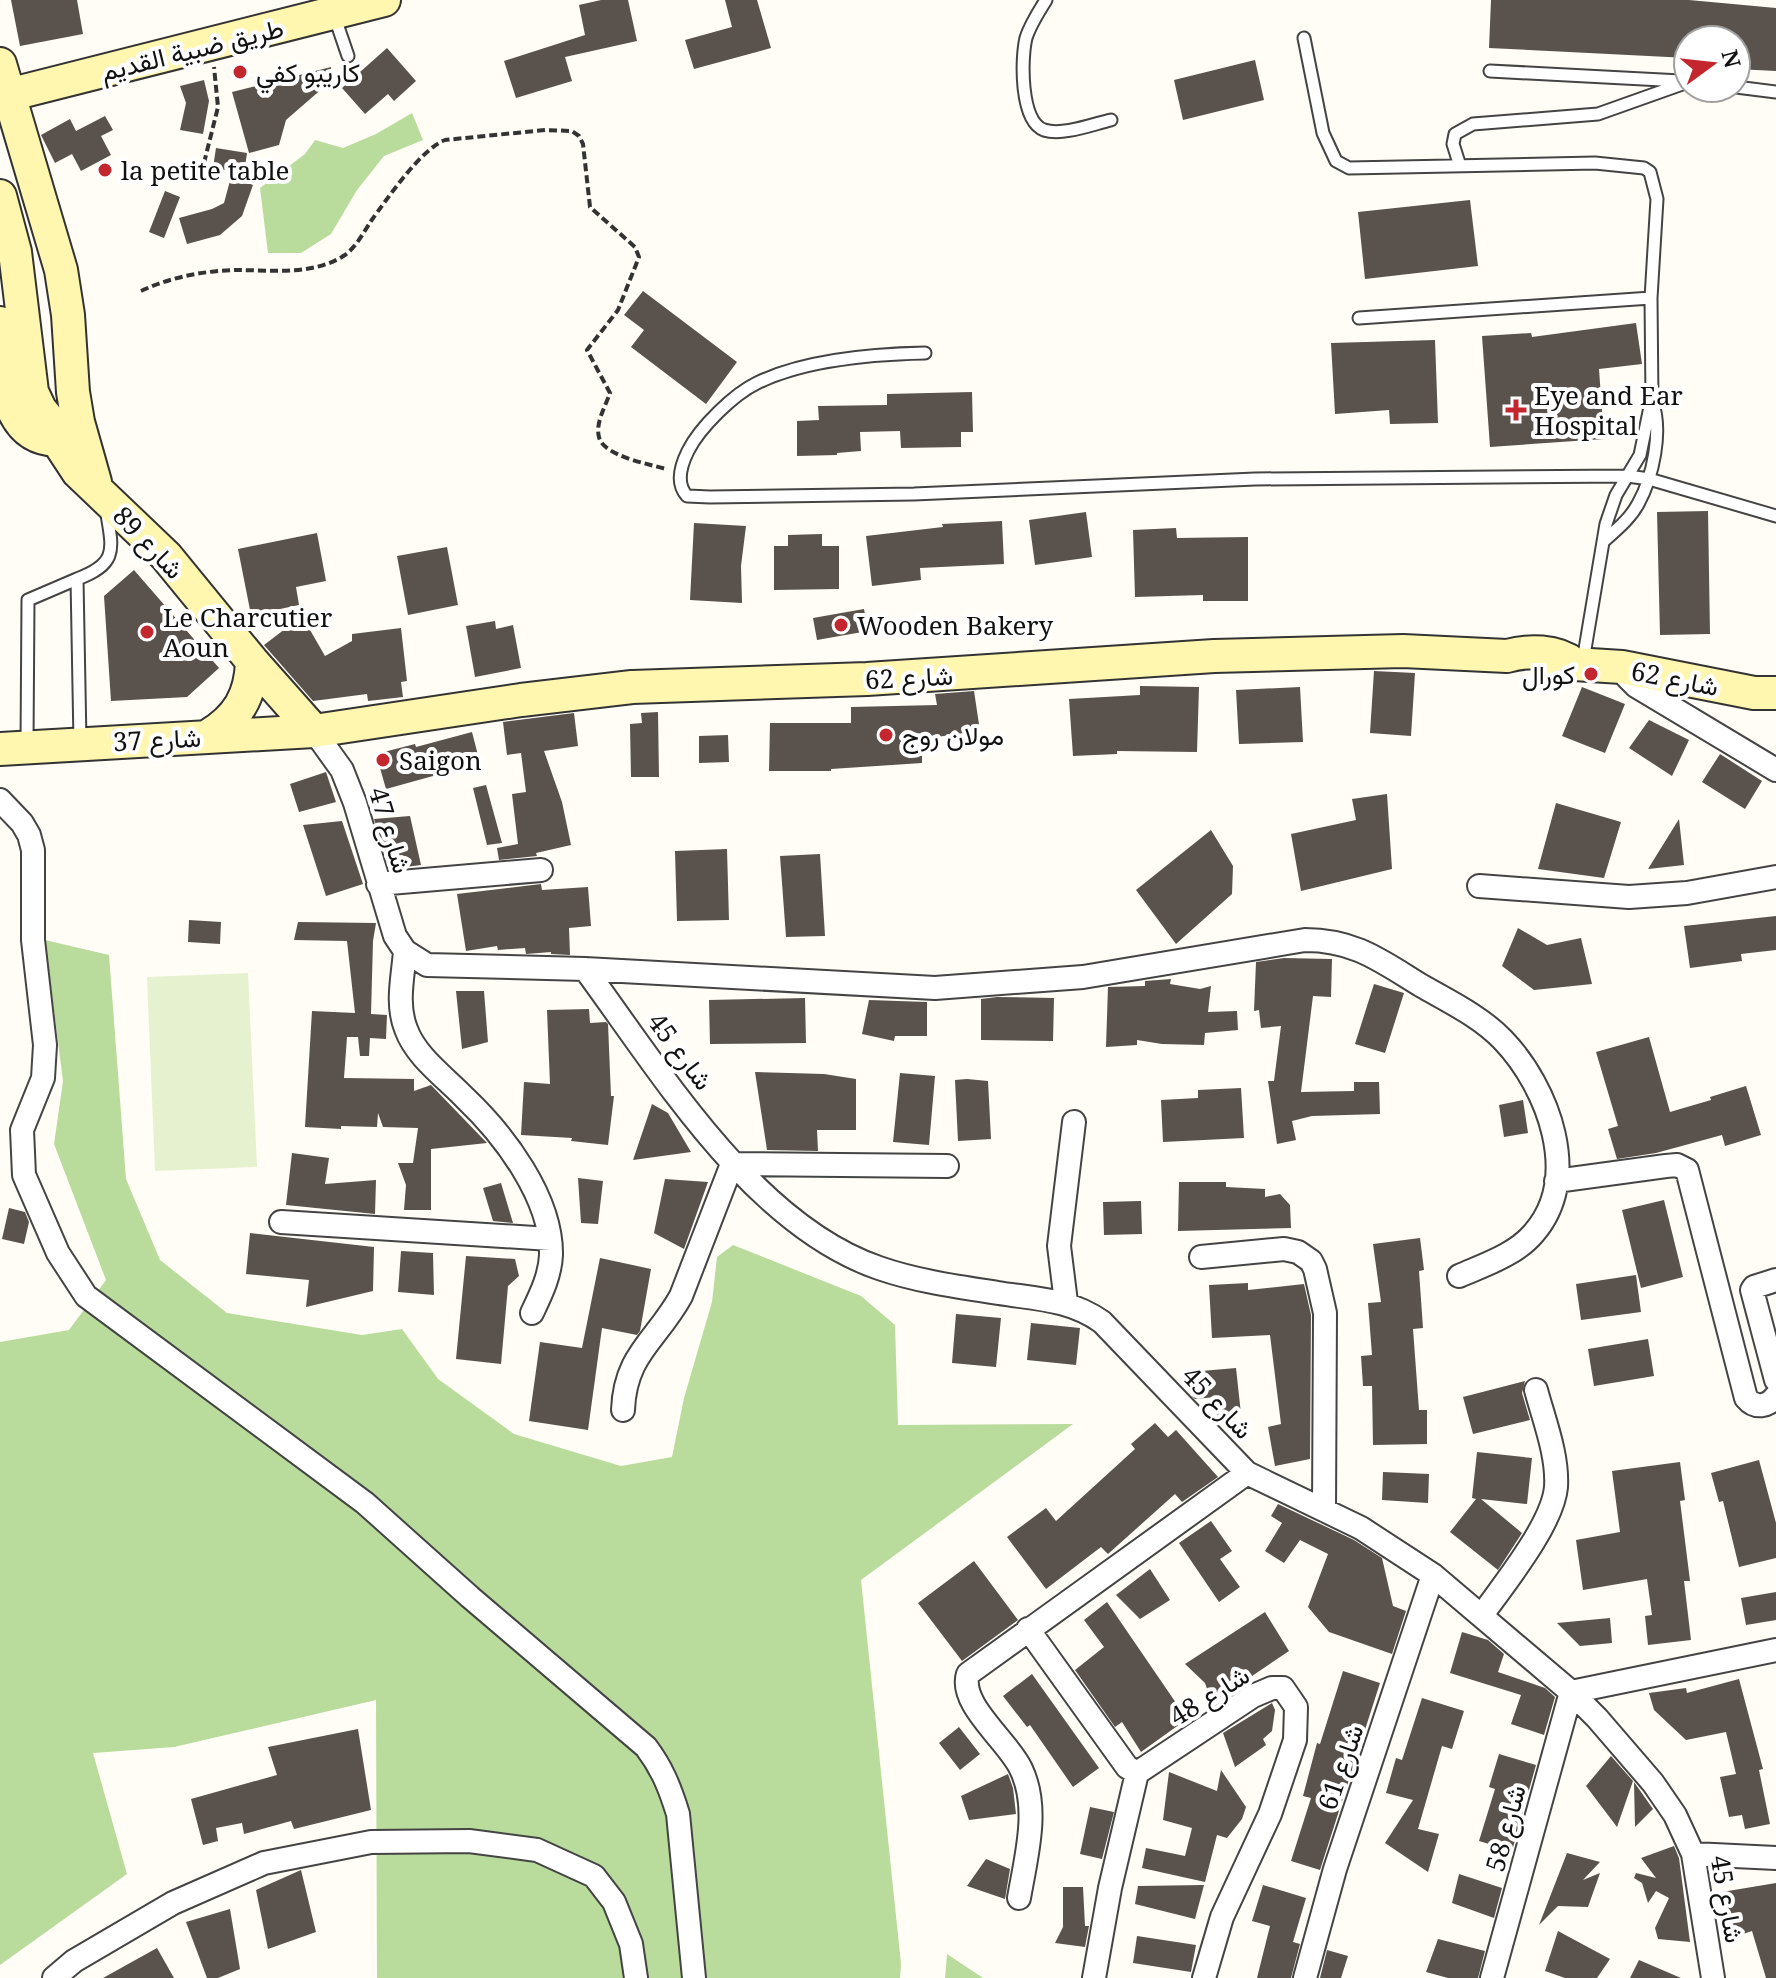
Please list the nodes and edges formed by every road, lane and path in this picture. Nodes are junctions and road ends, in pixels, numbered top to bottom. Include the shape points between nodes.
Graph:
1 (384, 0) edge
2 (1046, 0) edge
3 (333, 13) junction
4 (1304, 38) dead end
5 (209, 45) junction
6 (348, 56) dead end
7 (0, 64) edge
8 (1490, 71) dead end
9 (1672, 81) edge
10 (1672, 88) edge
11 (1752, 89) edge
12 (1776, 92) edge
13 (3, 101) edge
14 (1111, 120) dead end
15 (204, 163) dead end
16 (1460, 166) junction
17 (0, 196) edge
18 (141, 291) dead end
19 (1651, 298) junction
20 (1359, 318) dead end
21 (0, 323) edge
22 (925, 353) dead end
23 (41, 370) junction
24 (1652, 401) junction
25 (54, 432) junction
26 (680, 473) junction
27 (1628, 476) junction
28 (1649, 479) junction
29 (101, 492) junction
30 (1776, 516) edge
31 (1604, 541) junction
32 (77, 579) junction
33 (252, 661) junction
34 (1578, 664) junction
35 (1622, 667) junction
36 (1776, 693) edge
37 (314, 731) junction
38 (208, 736) junction
39 (80, 742) junction
40 (13, 748) edge
41 (1776, 770) edge
42 (0, 800) edge
43 (541, 870) dead end
44 (1776, 877) edge
45 (378, 884) junction
46 (1479, 886) dead end
47 (405, 951) junction
48 (585, 969) junction
49 (1074, 1122) dead end
50 (11, 1128) edge
51 (732, 1164) junction
52 (947, 1166) dead end
53 (1556, 1181) junction
54 (281, 1222) dead end
55 (550, 1239) junction
56 (1201, 1257) dead end
57 (1459, 1276) dead end
58 (1776, 1280) edge
59 (1066, 1302) junction
60 (532, 1313) dead end
61 (1776, 1380) edge
62 (1536, 1390) dead end
63 (1776, 1396) edge
64 (623, 1410) dead end
65 (1247, 1473) junction
66 (1324, 1510) junction
67 (1433, 1575) junction
68 (1482, 1615) junction
69 (1028, 1629) junction
70 (1776, 1650) edge
71 (1571, 1692) junction
72 (1137, 1773) junction
73 (1693, 1854) junction
74 (1776, 1858) edge
75 (1019, 1898) dead end
76 (54, 1978) edge
77 (636, 1978) edge
78 (694, 1978) edge
79 (1094, 1978) edge
80 (1204, 1978) edge
81 (1305, 1978) edge
82 (1492, 1978) edge
83 (1713, 1978) edge

1 - 3 street, طريق ضبية القديم
2 - 14 lane via 1026,36 1022,63 1034,121 1051,131
3 - 5 street, طريق ضبية القديم
3 - 6 lane
4 - 16 lane via 1323,133 1336,161 1349,168
5 - 13 street, طريق ضبية القديم
5 - 15 path via 218,107
7 - 13 street
8 - 9 lane
10 - 16 lane via 1598,114 1473,124 1455,134
11 - 12 lane
13 - 23 street via 48,306
13 - 29 street via 61,270 78,422
16 - 19 lane via 1595,163 1644,168 1653,177 1657,199
17 - 23 street
18 - 26 path via 197,273 270,272 333,261 347,254 434,144 572,131 583,144 590,207 635,247 639,257 618,310 587,350 610,393 599,438 608,451
19 - 20 lane
19 - 24 lane
21 - 25 street via 11,404 30,434 42,440
22 - 26 lane via 872,354 756,383 695,438
23 - 25 street via 55,396
24 - 27 lane via 1640,455
24 - 28 lane via 1655,435
25 - 29 street, شارع 89 via 78,472
26 - 27 lane via 687,496 710,497 1255,479
27 - 28 lane
27 - 31 lane via 1610,508
28 - 30 lane
28 - 31 lane via 1637,506
29 - 32 lane via 111,546 108,560 99,571
29 - 33 street, شارع 89 via 166,556
31 - 34 lane
32 - 39 lane
32 - 40 lane via 28,600
33 - 37 street, شارع 89
33 - 38 street via 246,698 237,714
34 - 35 street, شارع 62
34 - 37 street, شارع 62 via 1560,668 1507,656 1403,651 1214,656 882,678 632,687
35 - 36 street, شارع 62
35 - 41 street via 1636,686
37 - 38 street, شارع 37
37 - 45 street, شارع 47 via 346,781
38 - 39 street, شارع 37
39 - 40 street, شارع 37
42 - 50 street via 22,823 33,850 33,940 45,1045 43,1078
43 - 45 street
44 - 46 street via 1629,897
45 - 47 street, شارع 47
47 - 48 street via 427,965
47 - 55 street via 400,1006 406,1031 418,1052 472,1104 525,1170
48 - 51 street, شارع 45
48 - 53 street via 935,988 1083,977 1305,940 1352,945 1484,1023 1503,1040 1535,1084 1551,1122
49 - 59 street via 1059,1246
50 - 78 street via 24,1175 58,1253 86,1296 365,1503 646,1747 660,1765 678,1814
51 - 52 street
51 - 59 street, شارع 45 via 799,1224 879,1268
51 - 64 street via 681,1296 627,1376
53 - 57 street via 1549,1209 1533,1234 1516,1249
53 - 63 street via 1677,1165 1687,1170 1746,1398 1759,1406
54 - 55 street
55 - 60 street via 548,1274
56 - 66 street via 1284,1249 1298,1252 1315,1269 1325,1313
58 - 61 street via 1752,1290
59 - 65 street, شارع 45 via 1102,1322
62 - 68 street via 1556,1488 1549,1514
65 - 66 street, شارع 45
65 - 69 street
66 - 67 street, شارع 45
67 - 68 street, شارع 45
67 - 81 street, شارع 61 via 1335,1869
68 - 71 street, شارع 45
69 - 72 street via 1127,1767
69 - 75 street via 968,1674 965,1684 970,1700 1020,1766 1029,1789
70 - 71 street
71 - 73 street, شارع 45 via 1653,1783
71 - 82 street, شارع 58
72 - 79 street
72 - 80 street, شارع 48 via 1272,1688 1283,1688 1296,1707 1295,1740 1270,1814 1222,1917
73 - 74 street
73 - 83 street, شارع 45
76 - 77 street via 173,1903 264,1863 371,1842 469,1841 537,1850 594,1876 614,1902 631,1944

